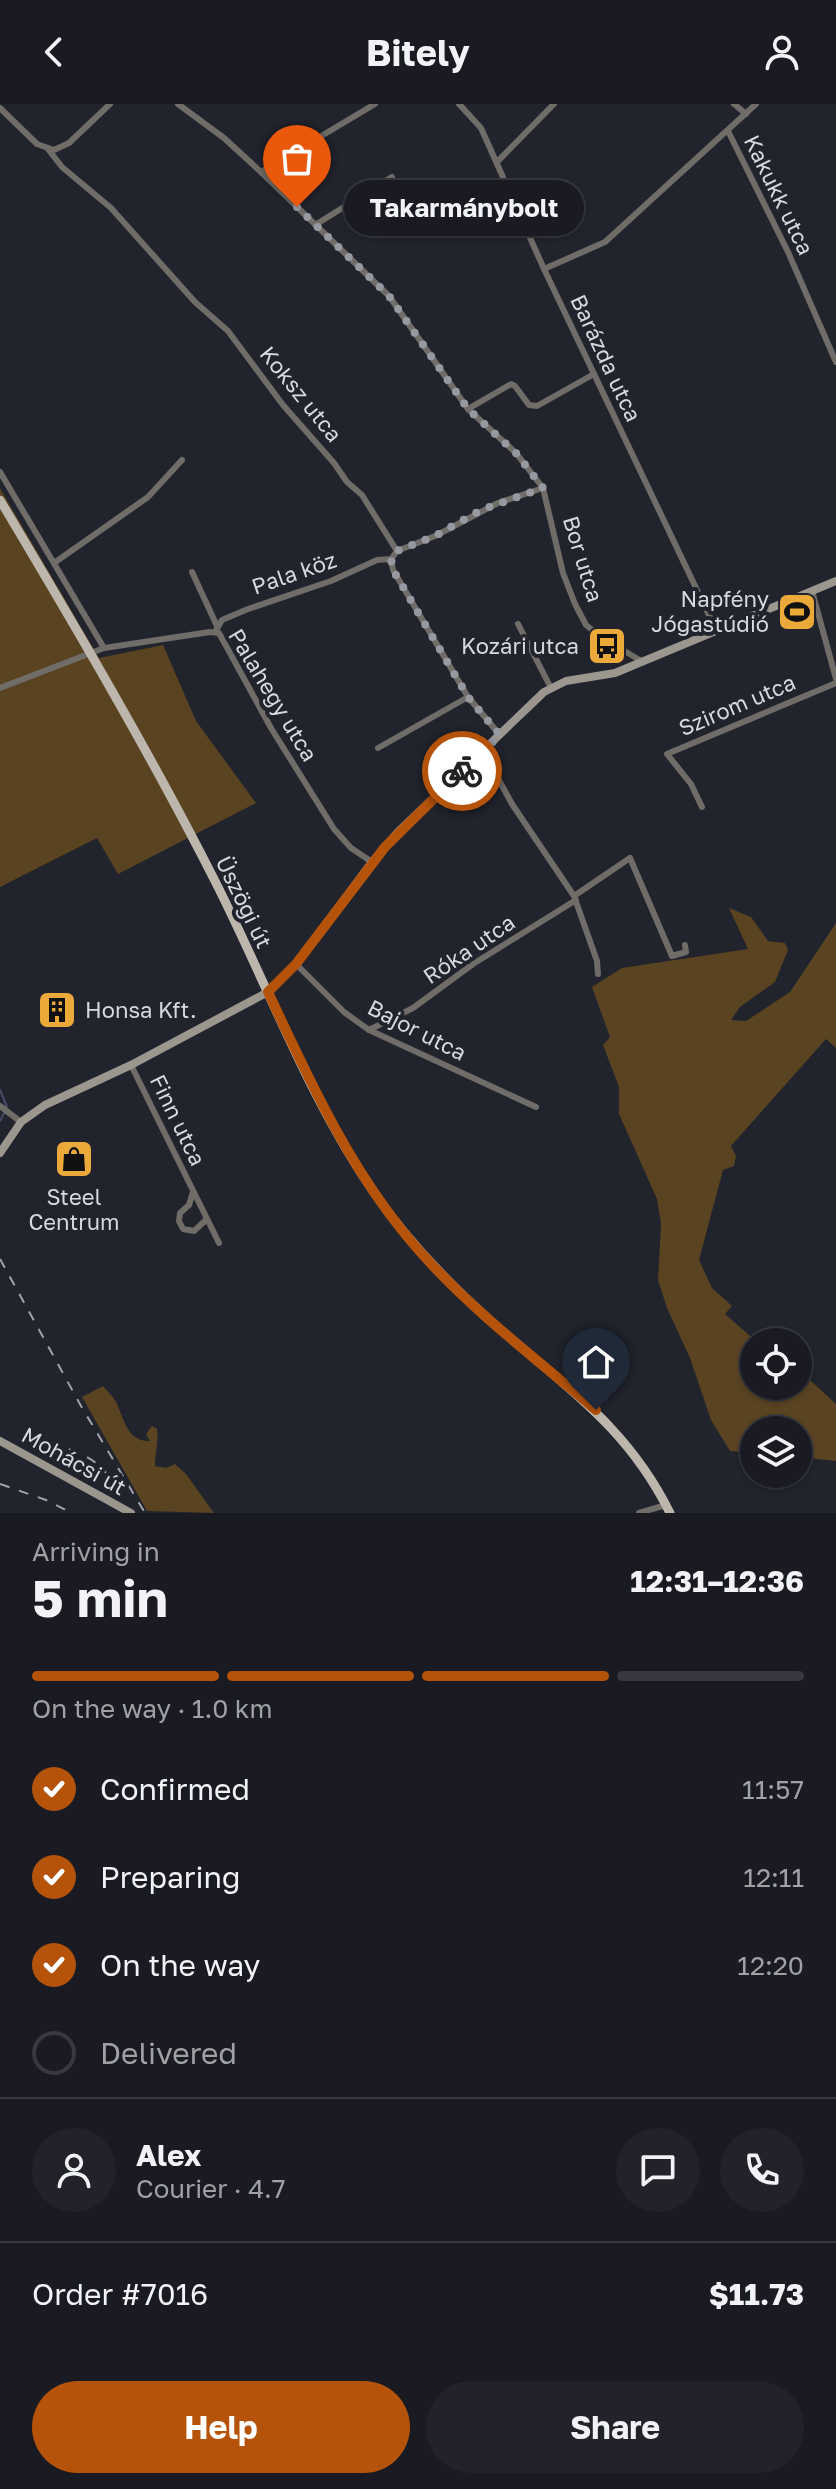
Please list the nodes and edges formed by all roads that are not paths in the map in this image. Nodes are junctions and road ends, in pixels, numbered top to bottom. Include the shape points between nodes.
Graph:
1 (110, 104) edge
2 (178, 104) edge
3 (375, 104) edge
4 (459, 104) edge
5 (554, 104) edge
6 (734, 104) edge
7 (756, 104) edge
8 (0, 108) edge
9 (746, 114) junction
10 (728, 131) junction
11 (48, 149) junction
12 (497, 162) junction
13 (261, 172) junction
14 (392, 177) dead end
15 (315, 225) junction
16 (544, 269) junction
17 (836, 362) edge
18 (594, 374) junction
19 (468, 409) junction
20 (182, 460) dead end
21 (0, 472) edge
22 (543, 488) junction
23 (0, 500) edge
24 (397, 551) junction
25 (391, 559) junction
26 (54, 563) junction
27 (192, 572) dead end
28 (836, 581) edge
29 (812, 591) junction
30 (518, 624) dead end
31 (216, 629) junction
32 (717, 632) junction
33 (104, 648) junction
34 (91, 653) junction
35 (643, 662) junction
36 (836, 681) edge
37 (0, 688) edge
38 (551, 688) junction
39 (468, 697) junction
40 (500, 735) junction
41 (378, 748) dead end
42 (483, 751) junction
43 (702, 807) dead end
44 (372, 862) junction
45 (575, 898) junction
46 (685, 945) dead end
47 (296, 964) junction
48 (598, 974) dead end
49 (268, 992) junction
50 (369, 1030) junction
51 (131, 1065) junction
52 (536, 1107) dead end
53 (3, 1109) edge
54 (21, 1122) junction
55 (0, 1153) edge
56 (193, 1191) junction
57 (207, 1219) junction
58 (219, 1243) dead end
59 (0, 1441) edge
60 (668, 1509) edge
61 (131, 1513) edge
62 (639, 1513) edge

1 - 11 street via 69,143
2 - 13 street, Bor utca
3 - 13 street
4 - 12 street, Barázda utca via 481,128
5 - 12 street
6 - 9 street
7 - 9 street
8 - 11 street, Koksz utca
9 - 10 street
10 - 16 street via 605,242
10 - 17 street, Kakukk utca
11 - 24 street, Koksz utca via 228,331 283,405 362,495
12 - 16 street, Barázda utca
13 - 15 street, Bor utca
14 - 15 street
15 - 19 street, Bor utca via 389,296
16 - 18 street, Barázda utca
18 - 19 street via 532,407 511,384
18 - 32 street, Barázda utca
19 - 22 street, Bor utca via 516,453
20 - 26 street via 148,497
21 - 26 street
22 - 24 street via 498,503
22 - 35 street, Bor utca via 563,573 580,616 593,632
23 - 34 main road, Üszögi út
24 - 25 street
25 - 31 street, Pala köz via 248,609 222,620
25 - 39 street
26 - 33 street
27 - 31 street
28 - 29 street
29 - 32 street
29 - 36 street
30 - 38 street
31 - 33 street, Palahegy utca
31 - 44 street, Palahegy utca via 334,829
32 - 35 street
33 - 34 street, Palahegy utca
34 - 37 street, Palahegy utca
34 - 49 main road, Üszögi út
35 - 38 street
36 - 43 street, Szirom utca via 667,754
38 - 40 street
39 - 40 street
39 - 41 street
40 - 42 street
42 - 44 street
42 - 45 street
44 - 47 street
45 - 46 street, Róka utca via 630,858 672,956 686,952
45 - 48 street
45 - 50 street, Róka utca via 413,1008
47 - 49 street
47 - 50 street, Bajor utca
49 - 51 street
49 - 60 main road, Üszögi út via 328,1117 387,1210 456,1289 612,1427 647,1471
50 - 52 street, Bajor utca
51 - 54 street via 45,1105
51 - 56 street, Finn utca
53 - 54 street
54 - 55 street
56 - 57 street, Finn utca
56 - 57 street, Finn utca via 180,1213 183,1229 194,1231
57 - 58 street, Finn utca
59 - 61 street, Mohácsi út
60 - 62 street

